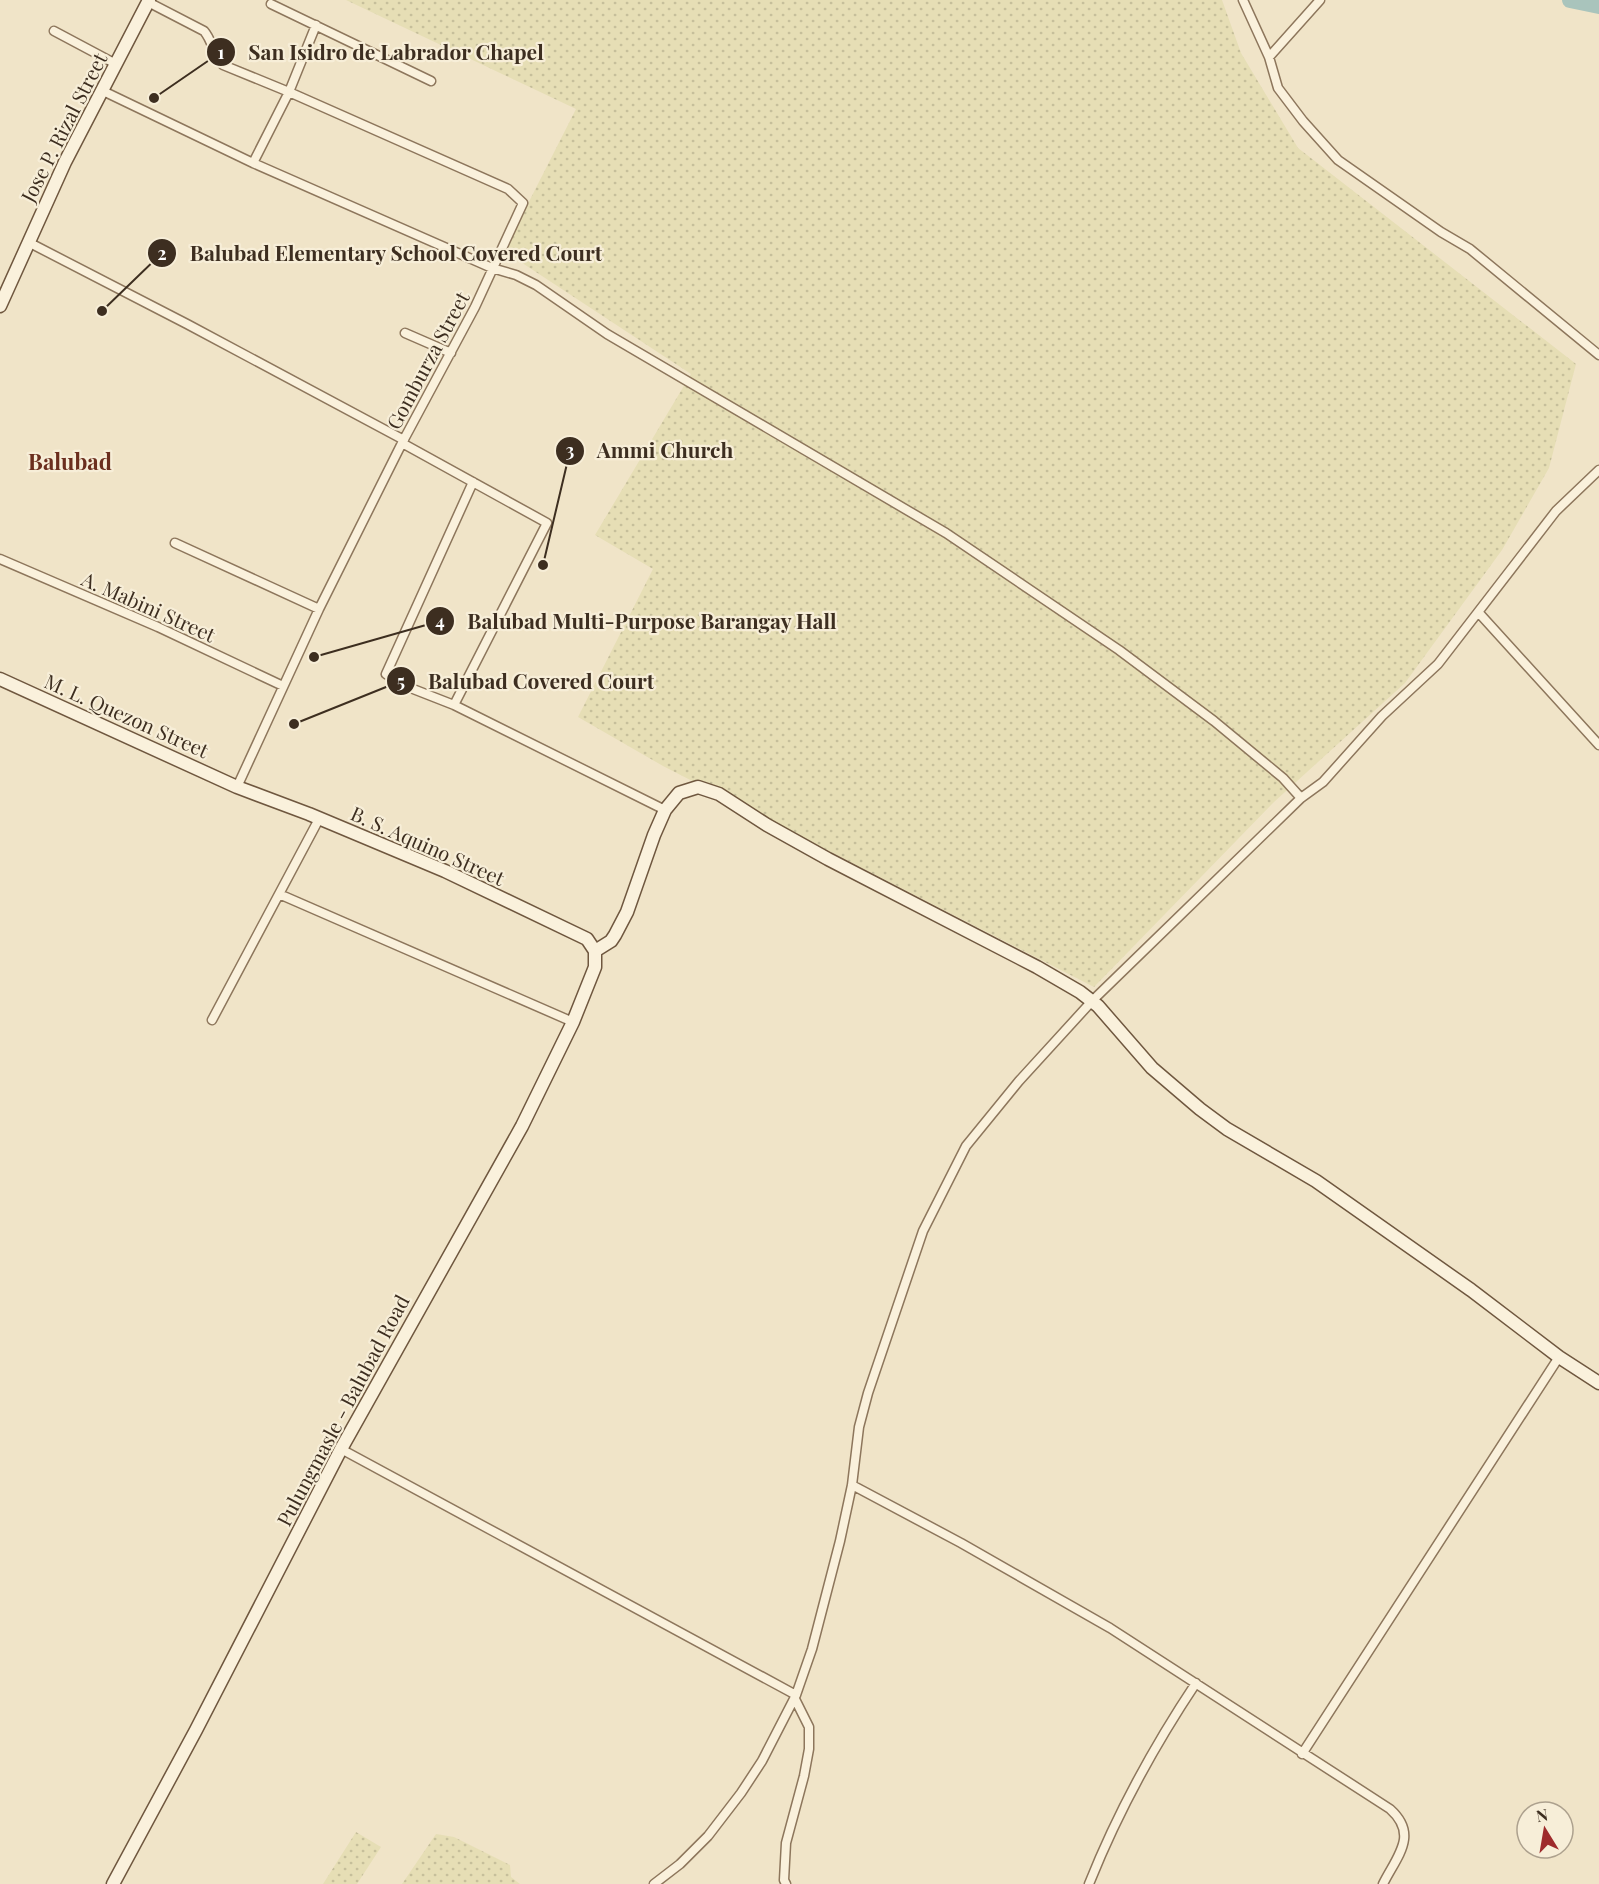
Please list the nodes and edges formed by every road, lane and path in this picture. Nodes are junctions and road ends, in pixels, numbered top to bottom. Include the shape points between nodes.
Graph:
1 (1243, 0) edge
2 (1320, 0) edge
3 (148, 1) edge
4 (271, 4) dead end
5 (316, 25) junction
6 (54, 31) dead end
7 (1269, 57) junction
8 (116, 64) junction
9 (431, 81) dead end
10 (102, 91) junction
11 (289, 92) junction
12 (253, 163) junction
13 (28, 242) junction
14 (492, 268) junction
15 (0, 306) edge
16 (405, 333) dead end
17 (451, 353) junction
18 (1599, 355) edge
19 (403, 442) junction
20 (1599, 470) edge
21 (473, 483) junction
22 (175, 543) dead end
23 (0, 559) edge
24 (319, 609) junction
25 (1479, 613) junction
26 (0, 679) edge
27 (283, 686) junction
28 (454, 705) junction
29 (1599, 745) edge
30 (237, 787) junction
31 (1301, 798) junction
32 (665, 810) junction
33 (319, 819) junction
34 (279, 894) junction
35 (595, 951) junction
36 (1093, 1000) junction
37 (212, 1020) dead end
38 (573, 1022) junction
39 (1559, 1357) junction
40 (1599, 1383) edge
41 (340, 1449) junction
42 (852, 1485) junction
43 (1196, 1683) junction
44 (796, 1697) junction
45 (1302, 1754) junction
46 (113, 1884) edge
47 (654, 1884) edge
48 (786, 1884) edge
49 (1089, 1884) edge
50 (1383, 1884) edge

1 - 7 street
2 - 7 street
3 - 8 street, Jose P. Rizal Street
3 - 11 street via 204,31 223,65
4 - 5 street
5 - 9 street
5 - 11 street
6 - 8 street
7 - 18 street via 1278,88 1338,160 1470,249
8 - 10 street, Jose P. Rizal Street
10 - 12 street
10 - 13 street, Jose P. Rizal Street
11 - 12 street
11 - 14 street, Gomburza Street via 508,189 523,203
12 - 14 street
13 - 15 street, Jose P. Rizal Street
13 - 19 street
14 - 17 street, Gomburza Street
14 - 31 street via 536,285 607,334 946,533 1138,664 1214,721 1283,778
16 - 17 street
17 - 19 street, Gomburza Street
19 - 21 street
19 - 24 street, Gomburza Street
20 - 25 street via 1556,511
21 - 28 street via 386,674
21 - 28 street via 546,523
22 - 24 street
23 - 27 street, A. Mabini Street
24 - 27 street, Gomburza Street
25 - 29 street
25 - 31 street via 1438,664 1382,716 1323,782
26 - 30 street, M. L. Quezon Street
27 - 30 street, Gomburza Street
28 - 32 street
30 - 33 street, B. S. Aquino Street
31 - 36 street
32 - 35 street via 627,912 611,941
32 - 36 street via 679,793 698,787 719,794 766,825
33 - 34 street
33 - 35 street, B. S. Aquino Street via 445,872 587,939
34 - 37 street
34 - 38 street
35 - 38 street, Pulungmasle - Balubad Road via 595,967
36 - 39 street via 1152,1068 1200,1109 1325,1187
36 - 42 street via 966,1146 945,1185 906,1275 868,1393 859,1427
38 - 41 street, Pulungmasle - Balubad Road via 522,1126
39 - 40 street
39 - 45 street
41 - 44 street
41 - 46 street, Pulungmasle - Balubad Road
42 - 43 street via 1032,1583
42 - 44 street via 812,1649
43 - 45 street
43 - 49 street via 1168,1724
44 - 47 street via 741,1793 708,1836
44 - 48 street via 809,1727 809,1749 786,1843
45 - 50 street via 1390,1809 1402,1822 1405,1838

